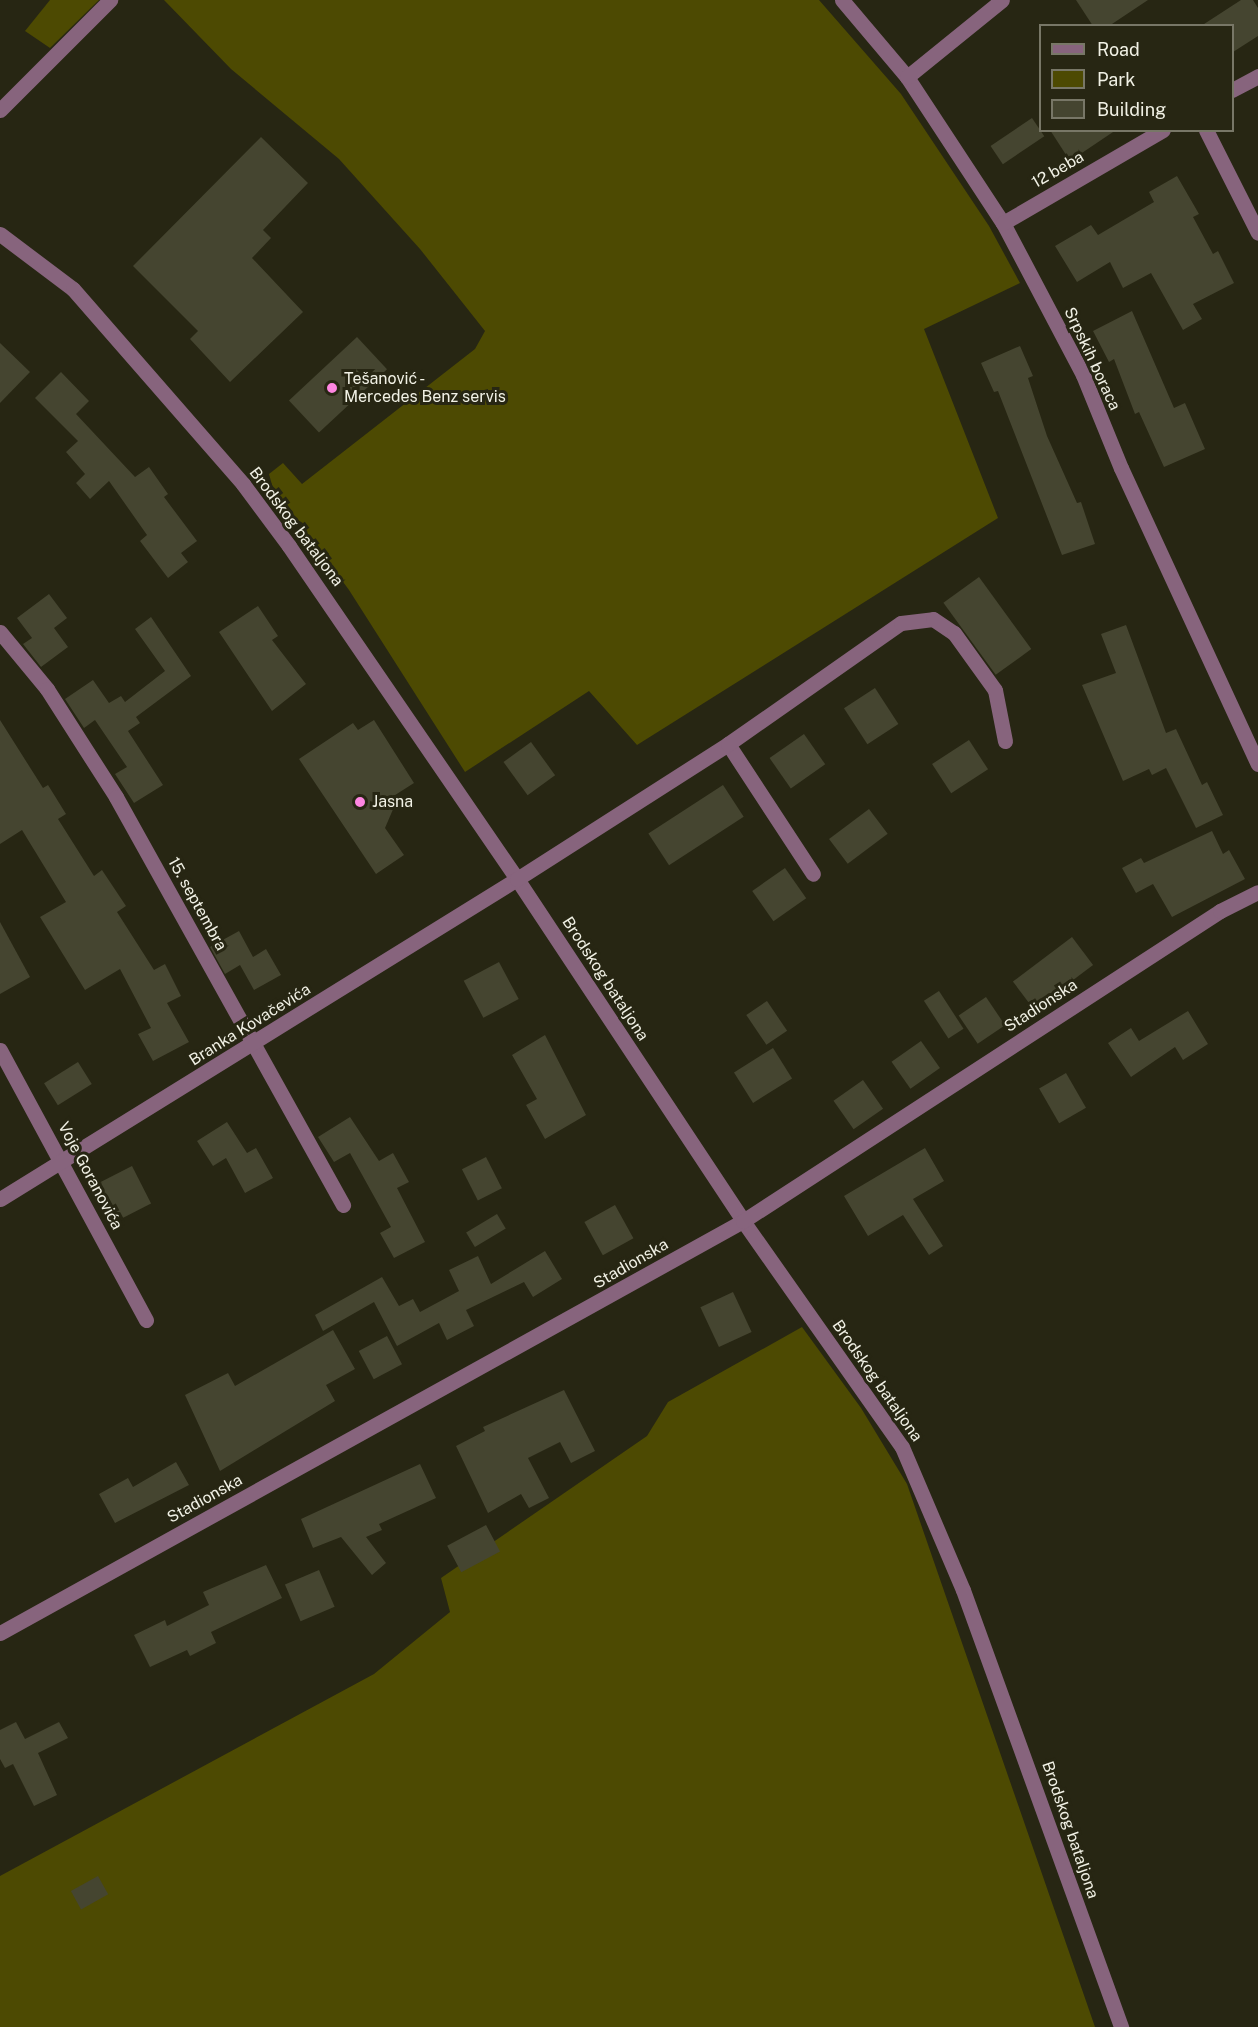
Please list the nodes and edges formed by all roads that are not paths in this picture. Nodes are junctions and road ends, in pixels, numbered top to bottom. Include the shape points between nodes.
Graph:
1 (111, 0) edge
2 (842, 0) edge
3 (1002, 0) edge
4 (1258, 76) edge
5 (907, 77) junction
6 (1234, 89) edge
7 (0, 110) edge
8 (1160, 132) edge
9 (1207, 132) edge
10 (1003, 223) junction
11 (1258, 233) edge
12 (0, 234) edge
13 (0, 632) edge
14 (1005, 741) dead end
15 (728, 744) junction
16 (1258, 764) edge
17 (813, 874) dead end
18 (518, 879) junction
19 (1258, 892) edge
20 (256, 1043) junction
21 (0, 1050) edge
22 (63, 1161) junction
23 (0, 1199) edge
24 (343, 1205) dead end
25 (743, 1221) junction
26 (146, 1320) dead end
27 (0, 1633) edge
28 (1121, 2027) edge

1 - 7 street
2 - 5 street, Srpskih boraca
3 - 5 street
4 - 6 street
5 - 10 street, Srpskih boraca
8 - 10 street, 12 beba
9 - 11 street
10 - 16 street, Srpskih boraca via 1083,375 1121,468
12 - 18 street, Brodskog bataljona via 73,289 243,484 356,640
13 - 20 street, 15. septembra via 47,689 116,797
14 - 15 street via 995,690 954,633 933,619 915,618 901,623
15 - 17 street
15 - 18 street
18 - 20 street, Branka Kovačevića
18 - 25 street, Brodskog bataljona
19 - 25 street, Stadionska via 1220,911
20 - 22 street, Branka Kovačevića
20 - 24 street, 15. septembra
21 - 22 street, Voje Goranovića
22 - 23 street, Branka Kovačevića
22 - 26 street, Voje Goranovića
25 - 27 street, Stadionska
25 - 28 street, Brodskog bataljona via 902,1447 929,1503

